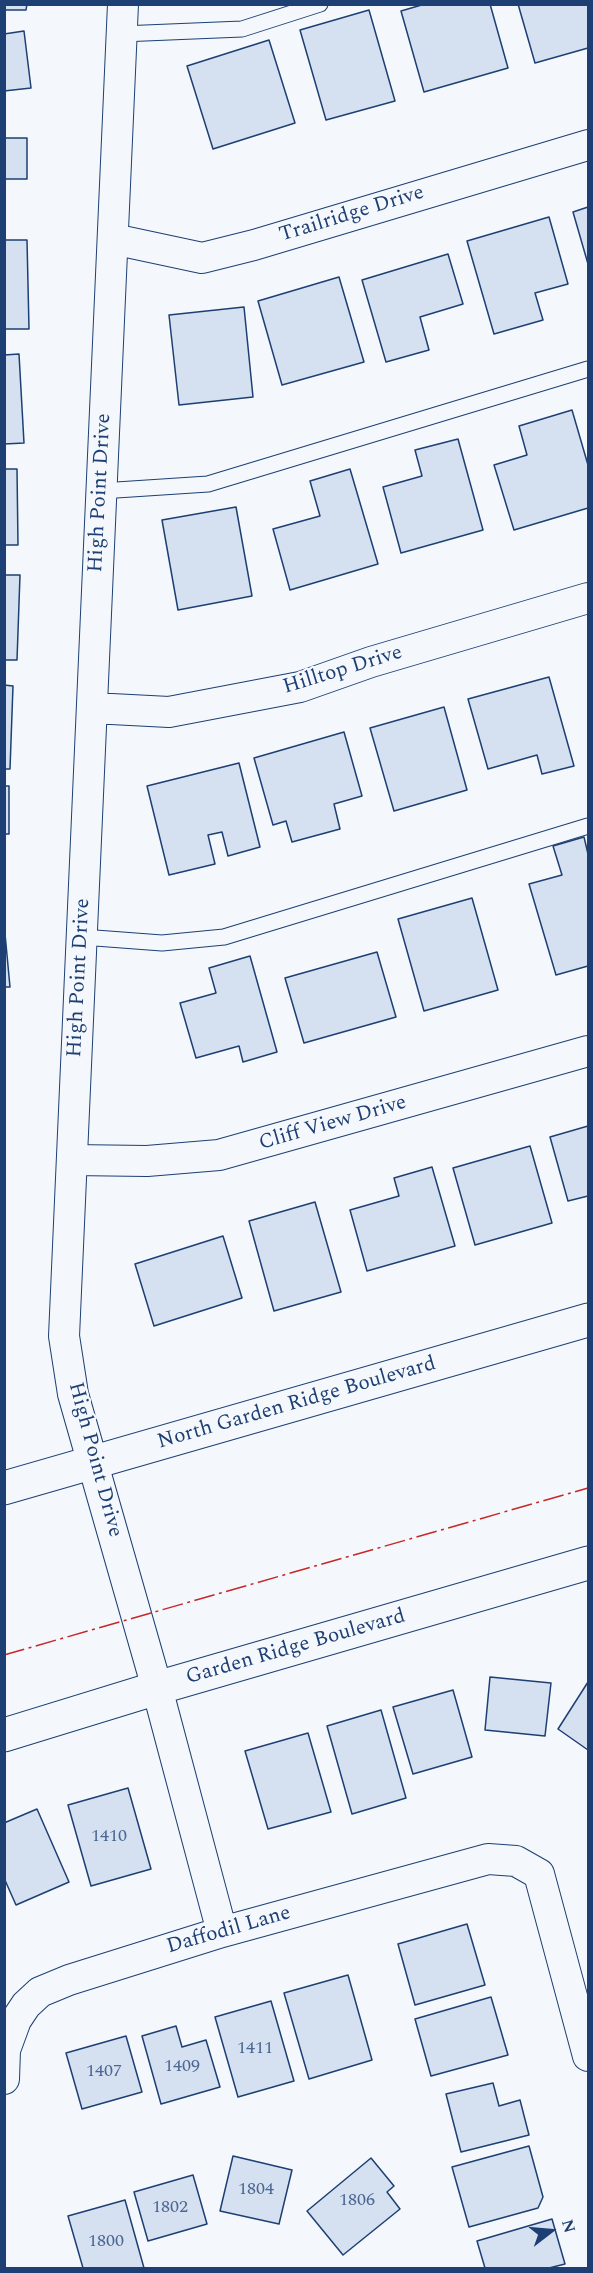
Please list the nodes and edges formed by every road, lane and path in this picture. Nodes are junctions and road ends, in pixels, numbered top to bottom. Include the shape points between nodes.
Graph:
1 (320, 4) edge
2 (122, 19) edge
3 (588, 145) edge
4 (113, 239) junction
5 (588, 369) edge
6 (101, 491) junction
7 (588, 598) edge
8 (92, 708) junction
9 (588, 826) edge
10 (82, 937) junction
11 (588, 1052) edge
12 (72, 1160) junction
13 (588, 1320) edge
14 (94, 1462) junction
15 (4, 1488) edge
16 (588, 1563) edge
17 (157, 1688) junction
18 (4, 1735) edge
19 (222, 1932) junction
20 (588, 2056) edge
21 (4, 2079) edge

1 - 2 lane via 242,29
2 - 4 street, High Point Drive
3 - 4 street, Trailridge Drive via 202,258
4 - 6 street, High Point Drive
5 - 6 lane via 208,484
6 - 8 street, High Point Drive
7 - 8 street, Hilltop Drive via 300,687 169,712
8 - 10 street, High Point Drive
9 - 10 lane via 224,938 162,943
10 - 12 street, High Point Drive
11 - 12 street, Cliff View Drive via 219,1155 147,1161
12 - 14 street, High Point Drive via 64,1336 73,1394
13 - 14 main road, North Garden Ridge Boulevard
14 - 15 main road, North Garden Ridge Boulevard
14 - 17 street, High Point Drive
16 - 17 main road, Garden Ridge Boulevard
17 - 18 main road, Garden Ridge Boulevard
17 - 19 street, High Point Drive
19 - 20 street, Daffodil Lane via 488,1859 516,1861 539,1874
19 - 21 street, Daffodil Lane via 40,1992 16,2020 6,2050

